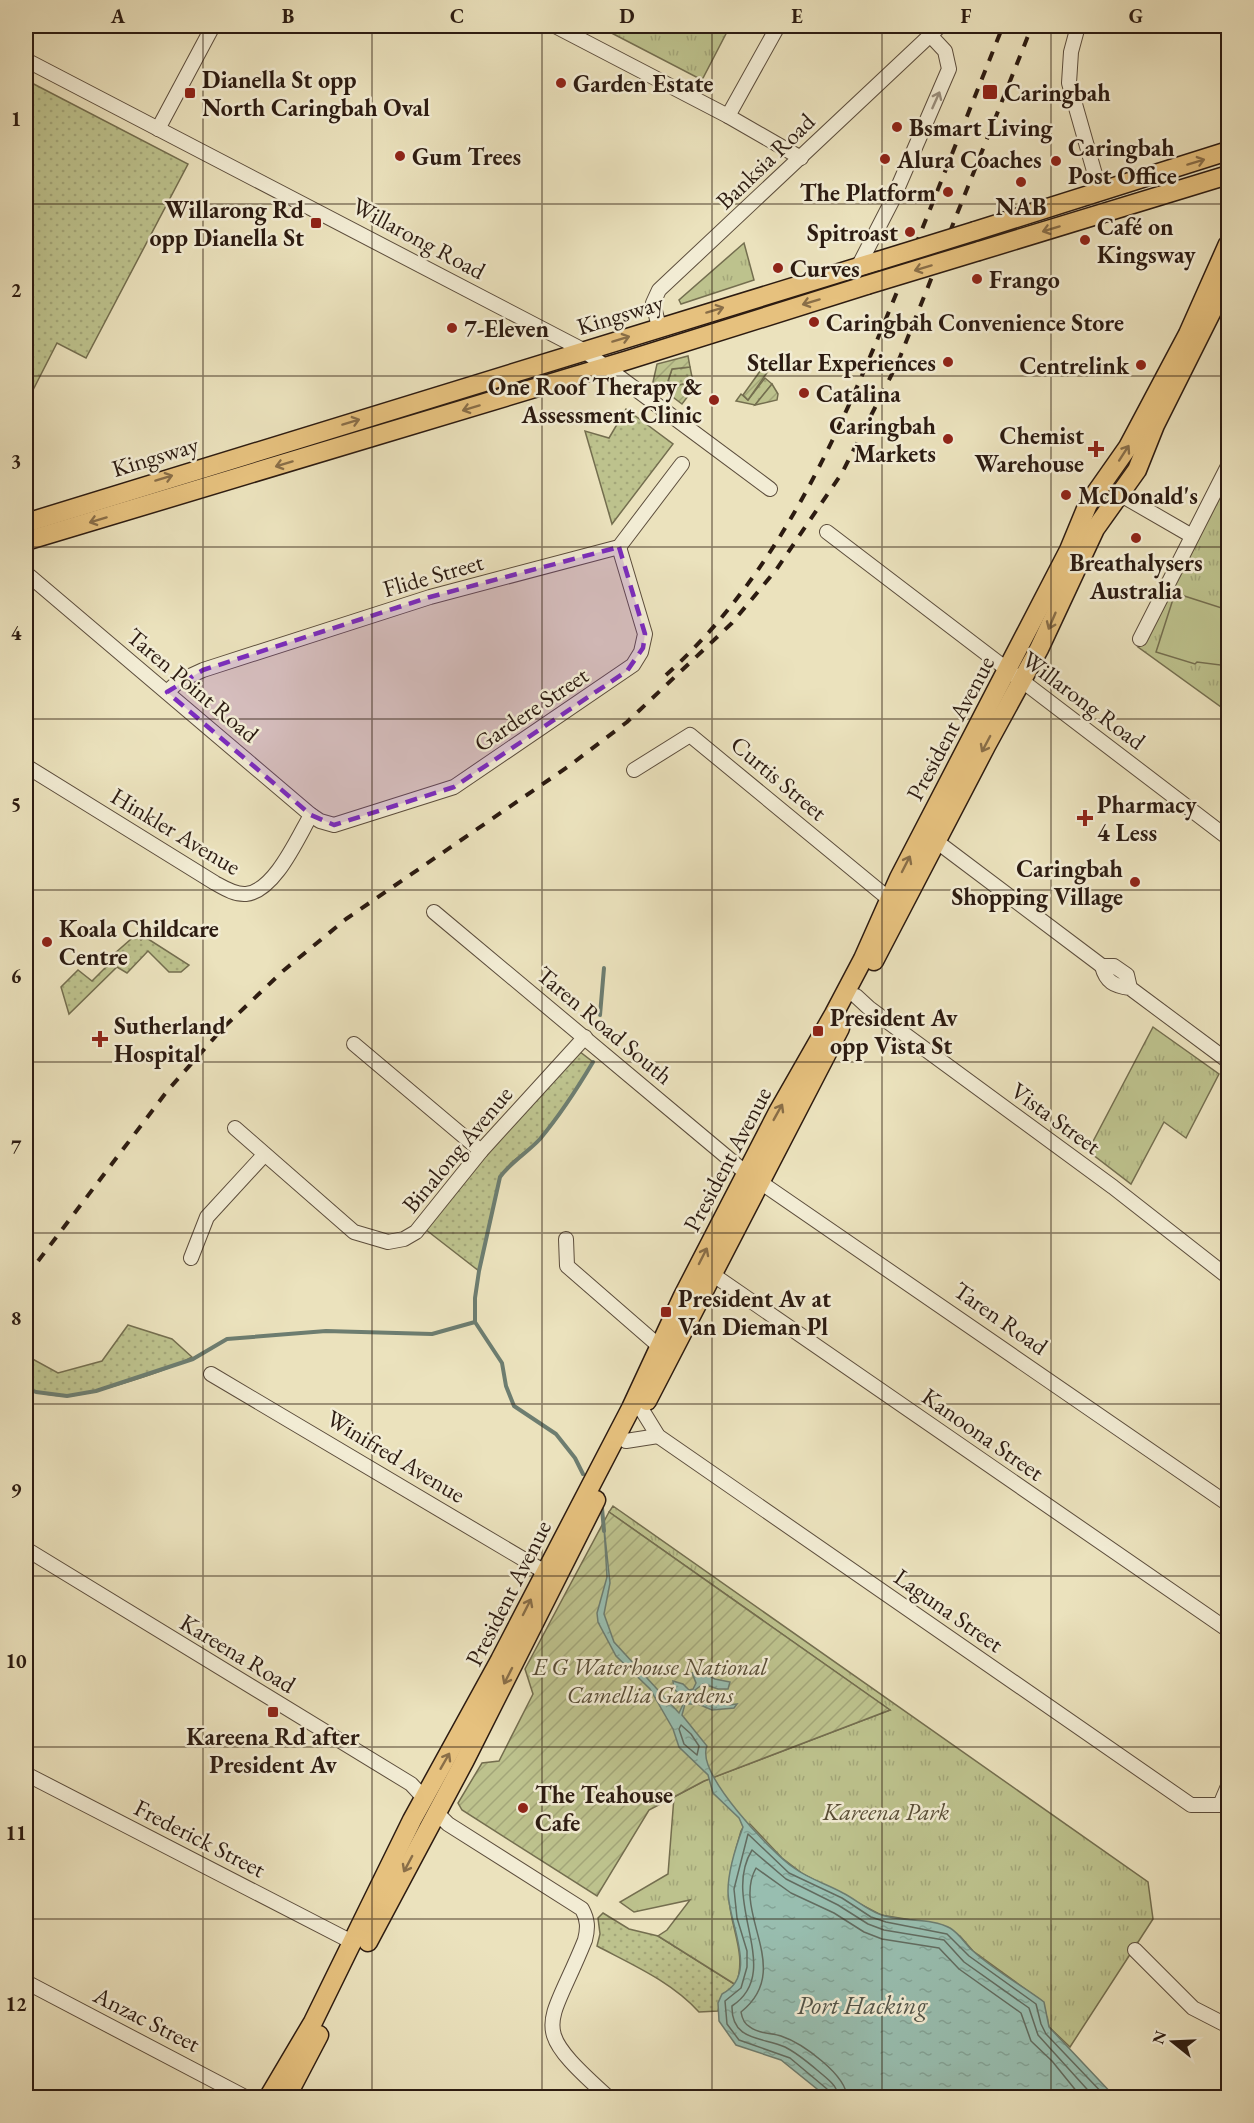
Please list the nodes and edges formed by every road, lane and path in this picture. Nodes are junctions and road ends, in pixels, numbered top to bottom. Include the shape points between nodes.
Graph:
1 (213, 26) edge
2 (555, 26) edge
3 (778, 26) edge
4 (1078, 26) edge
5 (935, 30) edge
6 (26, 60) edge
7 (728, 117) junction
8 (158, 129) junction
9 (1228, 152) edge
10 (801, 158) junction
11 (1228, 175) edge
12 (1100, 192) junction
13 (1107, 212) junction
14 (1226, 256) edge
15 (858, 267) junction
16 (1228, 279) edge
17 (659, 327) junction
18 (583, 350) junction
19 (608, 366) junction
20 (682, 464) dead end
21 (1228, 466) edge
22 (770, 489) dead end
23 (1121, 495) junction
24 (68, 508) junction
25 (26, 512) edge
26 (26, 523) edge
27 (827, 532) dead end
28 (1192, 536) junction
29 (1074, 539) junction
30 (26, 541) edge
31 (619, 547) junction
32 (26, 573) edge
33 (1140, 639) dead end
34 (1015, 675) junction
35 (167, 692) junction
36 (26, 766) edge
37 (634, 770) dead end
38 (311, 815) junction
39 (334, 825) joint
40 (929, 836) junction
41 (1228, 838) edge
42 (895, 904) junction
43 (434, 912) dead end
44 (856, 996) junction
45 (585, 1037) junction
46 (354, 1044) dead end
47 (1228, 1061) edge
48 (235, 1128) dead end
49 (481, 1151) junction
50 (264, 1155) junction
51 (753, 1178) junction
52 (566, 1239) dead end
53 (191, 1258) dead end
54 (712, 1274) junction
55 (1228, 1277) edge
56 (665, 1349) junction
57 (211, 1374) dead end
58 (642, 1410) junction
59 (657, 1436) junction
60 (626, 1441) junction
61 (1228, 1504) edge
62 (26, 1550) edge
63 (552, 1575) junction
64 (1228, 1630) edge
65 (26, 1774) edge
66 (1228, 1786) edge
67 (430, 1805) junction
68 (354, 1943) junction
69 (1136, 1950) dead end
70 (26, 1982) edge
71 (1228, 2026) edge
72 (247, 2097) edge
73 (268, 2097) edge
74 (286, 2097) edge
75 (609, 2097) edge

1 - 8 street
2 - 7 street
3 - 7 street
4 - 12 street via 1069,83
5 - 10 street, Banksia Road
15 -> 5 street via 892,201 950,69
6 - 8 street, Willarong Road
7 - 10 street
8 - 18 street, Willarong Road
12 -> 9 main road, Kingsway
10 - 17 street, Banksia Road via 658,290 653,303
11 - 13 main road, Kingsway
12 - 13 main road
12 - 15 main road, Kingsway, bridge
13 -> 19 main road, Kingsway, bridge
29 -> 14 main road, President Avenue via 1093,495 1136,433
17 -> 15 main road, Kingsway
16 - 23 main road, President Avenue via 1155,425 1137,470
18 -> 17 main road, Kingsway
18 - 19 street, Willarong Road
24 -> 18 main road, Kingsway
19 - 22 street, Willarong Road
19 -> 30 main road, Kingsway
20 - 31 street
21 - 28 street
23 - 28 street
23 - 29 main road via 1109,498 1087,529
23 -> 34 main road, President Avenue via 1095,529 1046,636
24 - 25 main road
24 - 26 main road, Kingsway
27 - 34 street, Willarong Road
28 - 33 street
29 - 34 main road, President Avenue
31 - 35 street, Flide Street via 418,601 203,670 179,681
31 - 39 street, Gardere Street via 645,634 643,648 633,665 454,788
32 - 35 street, Taren Point Road
34 - 40 main road, President Avenue
34 - 41 street, Willarong Road
35 - 38 street, Taren Point Road
36 - 38 street, Hinkler Avenue via 238,894 257,891 273,877
37 - 42 street, Curtis Street via 690,735
38 - 39 street, Taren Point Road
40 - 42 main road, President Avenue
40 - 47 street via 1102,966 1105,978 1116,986 1130,988
42 - 44 main road, President Avenue
51 -> 42 main road, President Avenue via 867,950
43 - 45 street, Taren Road South
44 - 51 main road, President Avenue
44 - 55 street, Vista Street
45 - 49 street, Binalong Avenue
45 - 51 street, Taren Road South
46 - 49 street
48 - 50 street, Binalong Avenue
49 - 50 street, Binalong Avenue via 416,1232 388,1242 354,1232
50 - 53 street via 207,1217
51 - 54 main road, President Avenue
56 -> 51 main road, President Avenue
51 - 61 street, Taren Road
52 - 56 street via 567,1266
54 - 56 main road, President Avenue
54 - 64 street, Kanoona Street
56 - 58 main road, President Avenue
56 - 63 main road, President Avenue via 634,1402
57 - 63 street, Winifred Avenue
58 - 59 street, Laguna Street
58 - 60 main road, President Avenue
59 - 60 street
59 - 66 street, Laguna Street via 1191,1805 1220,1805
60 - 63 main road, President Avenue
62 - 67 street, Kareena Road via 411,1784
63 - 67 main road, President Avenue
65 - 68 street, Frederick Street
67 - 68 main road, President Avenue
67 -> 74 main road, President Avenue
67 - 75 street, Kareena Road via 448,1824 582,1909 588,1929 552,2014 552,2032 562,2053
68 - 73 main road, President Avenue
69 - 71 street via 1193,2008
70 - 72 street, Anzac Street

